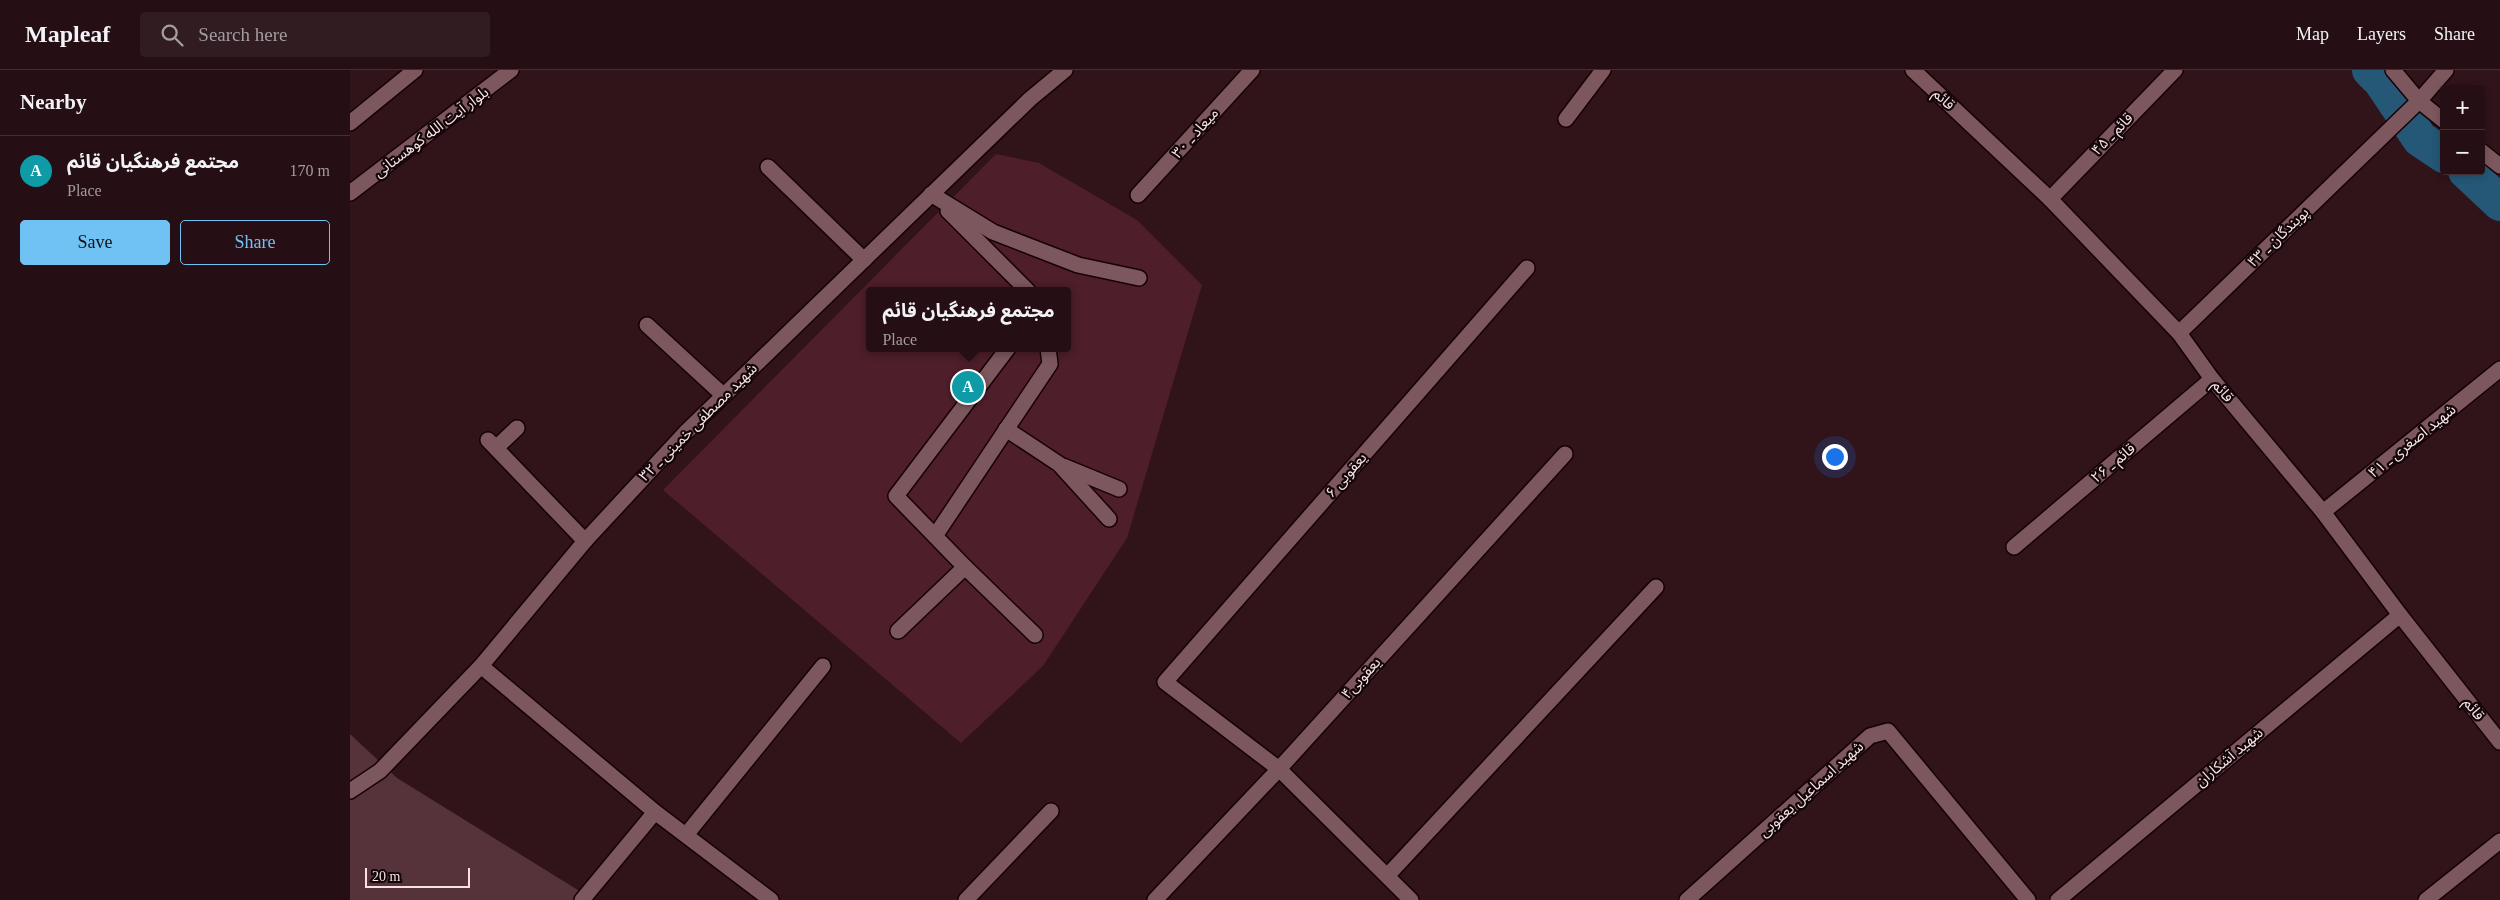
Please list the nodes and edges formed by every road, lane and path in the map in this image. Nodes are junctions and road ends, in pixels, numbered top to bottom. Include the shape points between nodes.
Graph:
1 (415, 70) edge
2 (512, 70) edge
3 (1065, 70) edge
4 (1252, 70) edge
5 (1603, 70) edge
6 (1913, 70) edge
7 (2174, 70) edge
8 (2393, 70) edge
9 (2446, 70) edge
10 (2419, 101) junction
11 (2440, 118) edge
12 (1566, 119) dead end
13 (350, 123) edge
14 (2485, 154) edge
15 (2500, 166) edge
16 (768, 167) dead end
17 (350, 193) edge
18 (931, 194) junction
19 (1138, 195) dead end
20 (2050, 199) junction
21 (864, 260) junction
22 (1526, 268) dead end
23 (1139, 278) dead end
24 (1024, 287) edge
25 (647, 325) dead end
26 (2179, 333) junction
27 (1005, 352) edge
28 (1048, 352) edge
29 (2500, 369) edge
30 (2212, 378) junction
31 (724, 395) junction
32 (517, 428) dead end
33 (1006, 429) junction
34 (1564, 454) dead end
35 (1059, 464) junction
36 (1119, 489) dead end
37 (2323, 512) junction
38 (1109, 519) dead end
39 (935, 536) junction
40 (585, 541) junction
41 (2014, 547) dead end
42 (964, 567) junction
43 (1656, 587) dead end
44 (2400, 615) junction
45 (898, 631) dead end
46 (1035, 635) dead end
47 (481, 666) junction
48 (824, 666) dead end
49 (2500, 742) edge
50 (1279, 769) junction
51 (350, 791) edge
52 (1052, 811) dead end
53 (655, 812) junction
54 (686, 835) junction
55 (2500, 840) edge
56 (1388, 876) junction
57 (582, 900) edge
58 (771, 900) edge
59 (966, 900) edge
60 (1155, 900) edge
61 (1411, 900) edge
62 (1687, 900) edge
63 (2028, 900) edge
64 (2058, 900) edge
65 (2426, 900) edge

1 - 13 street
2 - 17 street, بلوار آیت الله کوهستانی
3 - 18 street, شهید مصطفی خمینی ـ ۳۲
4 - 19 street, میعاد ـ ۳۰
5 - 12 street
6 - 20 street, قائم
7 - 20 street, قائم ـ ۴۵
8 - 10 street
9 - 10 street, پویندگان ـ ۴۳
10 - 11 street
10 - 26 street, پویندگان ـ ۴۳
14 - 15 street
16 - 21 street
18 - 21 street, شهید مصطفی خمینی ـ ۳۲
18 - 23 street via 993,232 1078,265
18 - 24 street
20 - 26 street, قائم
21 - 31 street, شهید مصطفی خمینی ـ ۳۲
22 - 50 street, یعقوبی ۶ via 1165,682
25 - 31 street
26 - 30 street, قائم
27 - 39 street via 896,496
28 - 33 street via 1050,364
29 - 37 street, شهید اصغری ـ ۴۱
30 - 37 street, قائم
30 - 41 street, قائم ـ ۲۶
31 - 40 street, شهید مصطفی خمینی ـ ۳۲ via 685,432
32 - 40 street via 492,444
33 - 35 street
33 - 39 street
34 - 50 street, یعقوبی۴
35 - 36 street
35 - 38 street
37 - 44 street, قائم
39 - 42 street
40 - 47 street, شهید مصطفی خمینی ـ ۳۲
42 - 45 street
42 - 46 street
43 - 56 street
44 - 49 street, قائم
44 - 64 street, شهید آشکاران
47 - 51 street, شهید مصطفی خمینی ـ ۳۲ via 380,771
47 - 53 street
48 - 54 street
50 - 56 street
50 - 60 street, یعقوبی۴
52 - 59 street
53 - 54 street
53 - 57 street
54 - 58 street
55 - 65 street
56 - 61 street
62 - 63 street, شهید اسماعیل یعقوبی via 1870,736 1888,732

